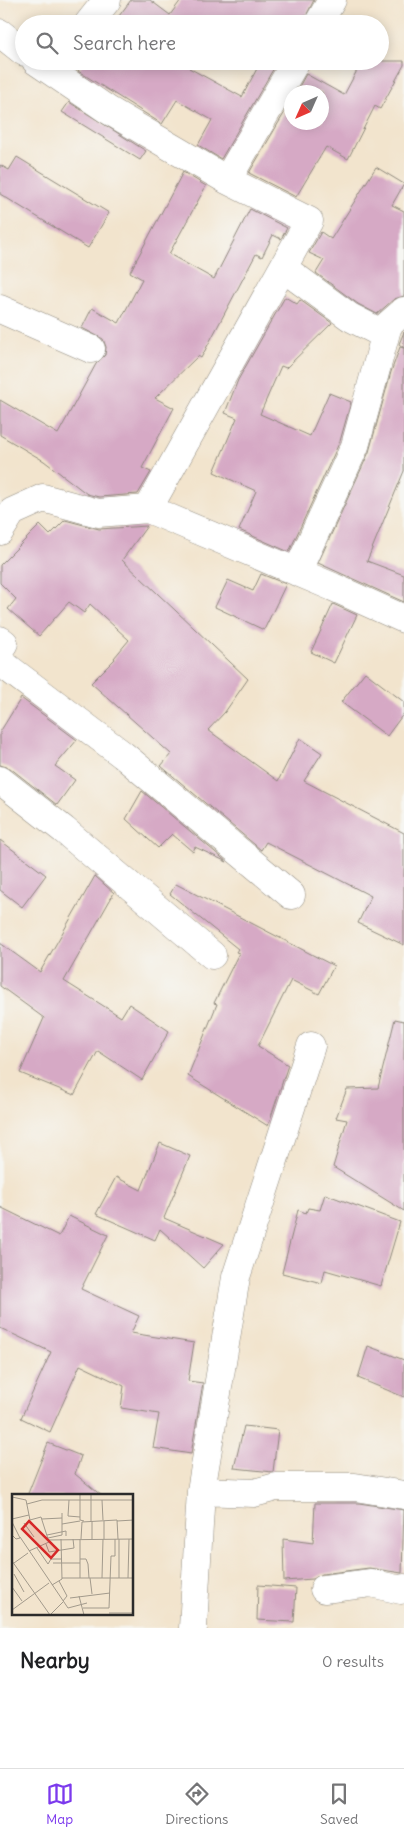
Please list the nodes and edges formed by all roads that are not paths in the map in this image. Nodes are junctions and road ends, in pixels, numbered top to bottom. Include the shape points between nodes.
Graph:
1 (107, 0) edge
2 (332, 0) edge
3 (95, 15) edge
4 (323, 15) edge
5 (0, 33) edge
6 (15, 45) edge
7 (54, 70) edge
8 (291, 70) edge
9 (227, 180) junction
10 (283, 268) junction
11 (0, 309) edge
12 (404, 311) edge
13 (385, 335) junction
14 (91, 349) dead end
15 (148, 509) junction
16 (0, 531) edge
17 (297, 572) junction
18 (404, 619) edge
19 (0, 640) edge
20 (0, 649) edge
21 (0, 662) edge
22 (0, 780) edge
23 (291, 895) dead end
24 (212, 956) dead end
25 (311, 1046) dead end
26 (201, 1491) junction
27 (404, 1495) edge
28 (404, 1588) edge
29 (324, 1589) dead end
30 (192, 1628) edge

1 - 3 street
2 - 4 street
5 - 6 street
7 - 9 street via 108,110
8 - 9 street
9 - 10 street via 309,221
10 - 13 street via 350,317
10 - 15 street
11 - 14 street
12 - 13 street via 388,325
13 - 17 street via 355,446
15 - 16 street via 98,513 43,498 12,512
15 - 17 street
17 - 18 street
19 - 20 street via 4,643
21 - 23 street via 131,761
22 - 24 street
25 - 26 street via 236,1277
26 - 27 street via 254,1493 276,1487 355,1487
26 - 30 street
28 - 29 street via 372,1583

